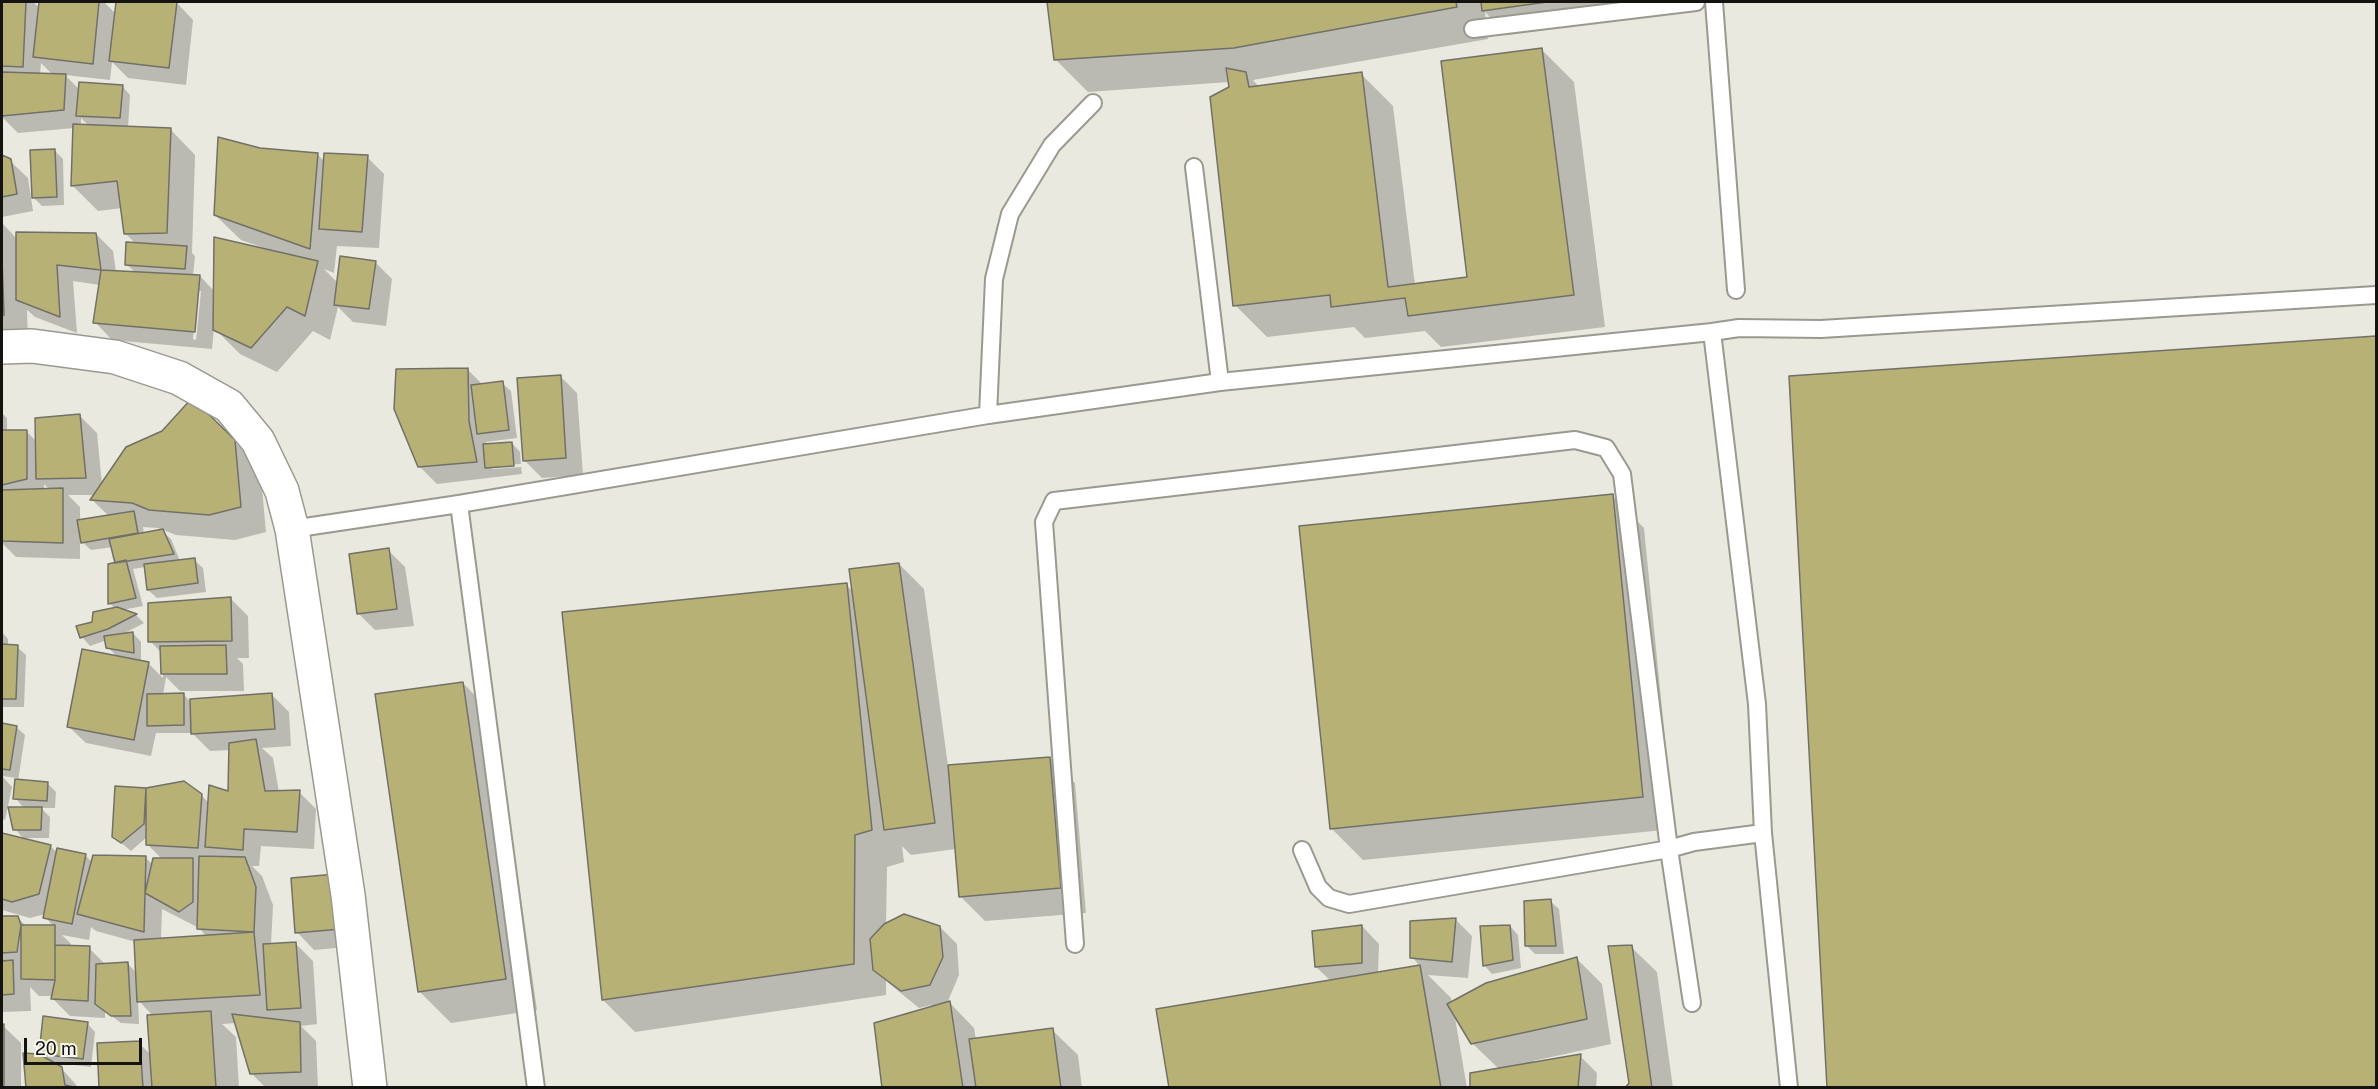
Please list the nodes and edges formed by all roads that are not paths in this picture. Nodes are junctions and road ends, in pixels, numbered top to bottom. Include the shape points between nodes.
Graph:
1 (1696, 2) edge
2 (1714, 2) edge
3 (1473, 29) dead end
4 (1093, 103) dead end
5 (1194, 167) dead end
6 (1736, 290) dead end
7 (2376, 295) edge
8 (1712, 332) junction
9 (2, 347) edge
10 (1220, 382) junction
11 (988, 415) junction
12 (459, 504) junction
13 (292, 529) junction
14 (1763, 833) junction
15 (1669, 849) junction
16 (1302, 850) dead end
17 (1075, 944) dead end
18 (1692, 1003) dead end
19 (370, 1088) edge
20 (536, 1088) edge
21 (1789, 1088) edge

1 - 3 lane
2 - 6 lane
4 - 11 lane via 1052,145 1010,214 994,279
5 - 10 lane
7 - 8 lane via 1833,328 1739,324
8 - 10 lane
8 - 14 lane via 1757,705
9 - 13 street via 32,345 115,357 179,378 229,406 258,441 282,491
10 - 11 lane
11 - 12 lane
12 - 13 lane
12 - 20 lane
13 - 19 street via 348,895
14 - 15 lane
14 - 21 lane
15 - 16 lane via 1349,904 1329,898 1318,887
15 - 17 lane via 1622,474 1606,448 1575,440 1054,501 1044,522
15 - 18 lane

